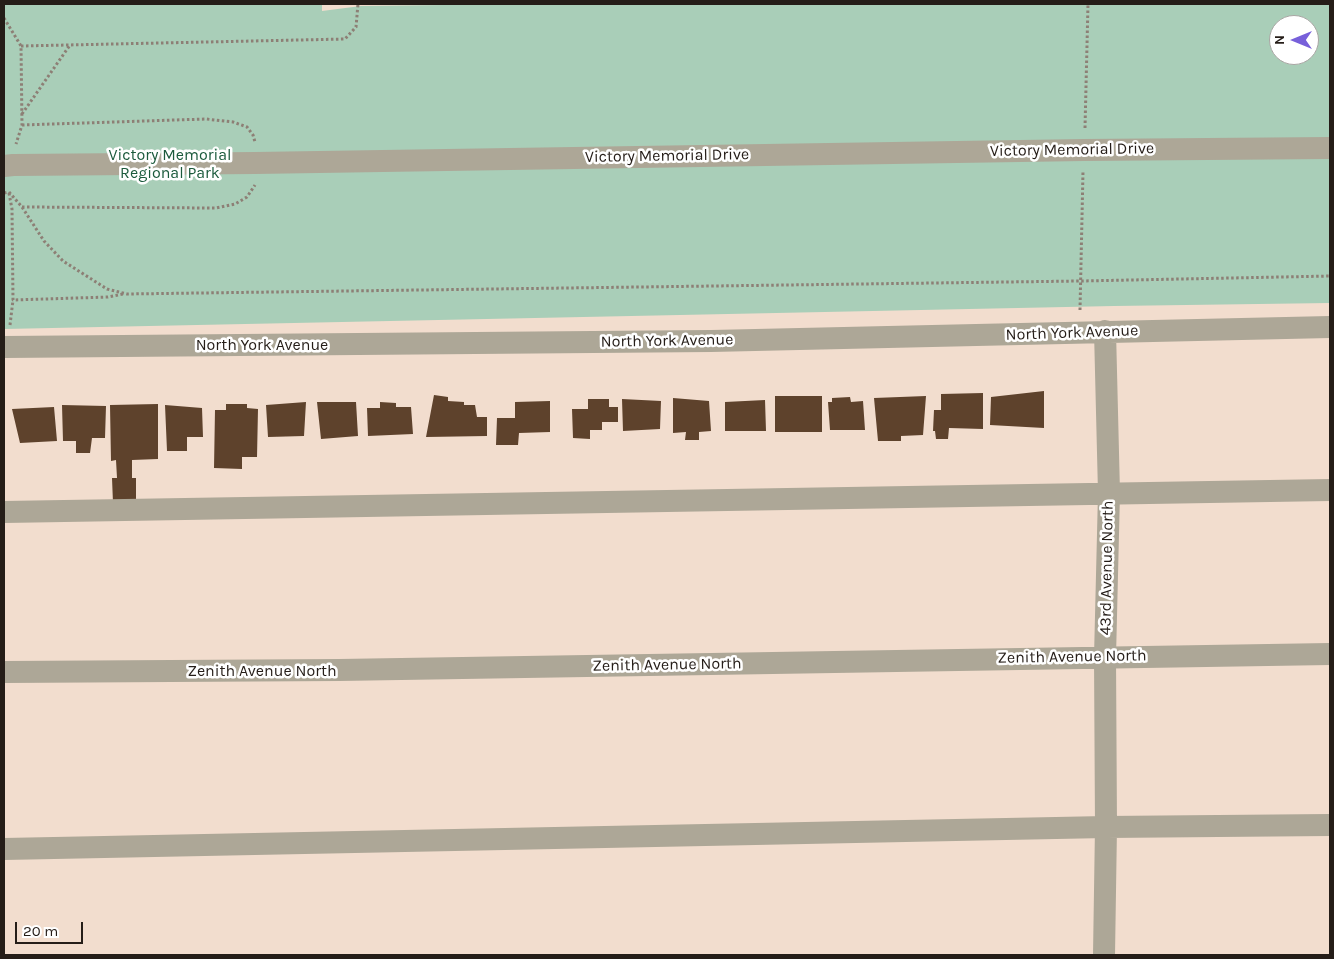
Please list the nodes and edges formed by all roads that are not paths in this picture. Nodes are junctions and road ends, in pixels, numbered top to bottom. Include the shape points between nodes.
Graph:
1 (1330, 148) edge
2 (4, 166) edge
3 (1330, 327) edge
4 (1105, 331) junction
5 (4, 347) edge
6 (1330, 490) edge
7 (1108, 493) junction
8 (4, 512) edge
9 (1330, 654) edge
10 (1105, 657) junction
11 (4, 672) edge
12 (1330, 825) edge
13 (1106, 827) junction
14 (4, 849) edge
15 (1104, 955) edge

1 - 2 street, Victory Memorial Drive
3 - 4 street, North York Avenue
4 - 5 street, North York Avenue via 721,341
4 - 7 street, 43rd Avenue North
6 - 7 street
7 - 8 street
7 - 10 street, 43rd Avenue North
9 - 10 street, Zenith Avenue North
10 - 11 street, Zenith Avenue North via 349,670
10 - 13 street, 43rd Avenue North
12 - 13 street
13 - 14 street
13 - 15 street, 43rd Avenue North

